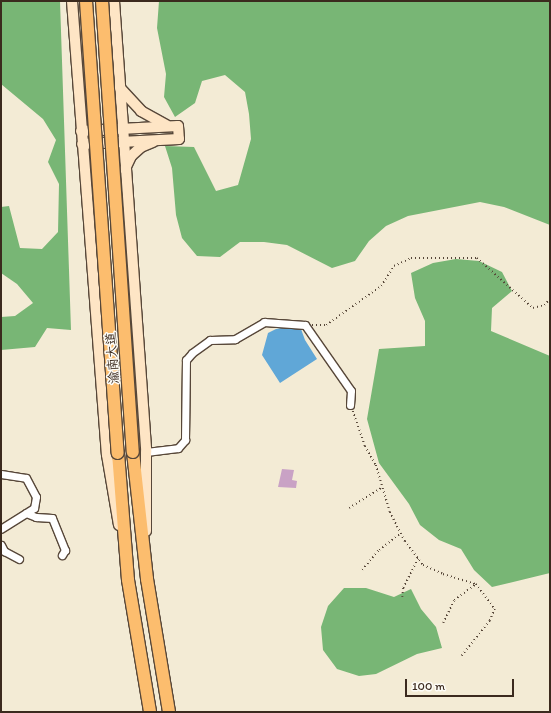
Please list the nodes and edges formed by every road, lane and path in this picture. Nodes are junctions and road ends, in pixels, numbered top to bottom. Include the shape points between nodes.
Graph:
1 (72, 1) edge
2 (86, 1) edge
3 (102, 1) edge
4 (114, 1) edge
5 (119, 87) junction
6 (168, 126) junction
7 (122, 129) junction
8 (81, 131) junction
9 (157, 140) junction
10 (123, 142) junction
11 (82, 144) junction
12 (125, 169) junction
13 (550, 299) edge
14 (305, 325) junction
15 (350, 405) joint
16 (146, 452) junction
17 (1, 474) edge
18 (381, 488) junction
19 (349, 508) dead end
20 (26, 513) junction
21 (1, 528) edge
22 (401, 534) junction
23 (1, 545) edge
24 (62, 555) dead end
25 (418, 558) junction
26 (19, 559) dead end
27 (362, 570) dead end
28 (147, 579) junction
29 (128, 580) junction
30 (476, 584) junction
31 (402, 597) dead end
32 (443, 623) dead end
33 (462, 656) dead end
34 (150, 712) edge
35 (169, 712) edge

1 - 8 main road
2 - 29 highway, 渝南大道, bridge
3 - 28 highway, 渝南大道, bridge via 133,452
4 - 5 main road
5 - 6 main road via 141,111
5 - 7 main road
6 - 7 main road
6 - 9 main road via 178,126 179,139
7 - 8 main road
7 - 10 main road
8 - 11 main road
9 - 10 main road
9 - 12 main road via 140,147 131,156
10 - 11 main road
10 - 12 main road
11 - 29 main road via 107,455
12 - 16 main road
13 - 14 path via 544,305 532,308 477,258 412,258 394,266 381,286 326,325
14 - 15 street via 351,391
14 - 16 street via 264,322 235,339 210,340 192,352 186,360 185,440 178,448
15 - 18 path via 365,446 376,465
16 - 28 main road
17 - 20 street via 26,478 36,497 34,508
18 - 19 path
18 - 22 path
20 - 21 street
20 - 24 street via 36,517 52,518 64,550
22 - 25 path
22 - 27 path via 379,550
23 - 26 street via 4,551
25 - 30 path via 423,565 443,574
25 - 31 path via 403,588
28 - 35 highway, 渝南大道
29 - 34 highway, 渝南大道
30 - 32 path via 454,600
30 - 33 path via 495,609 490,621

